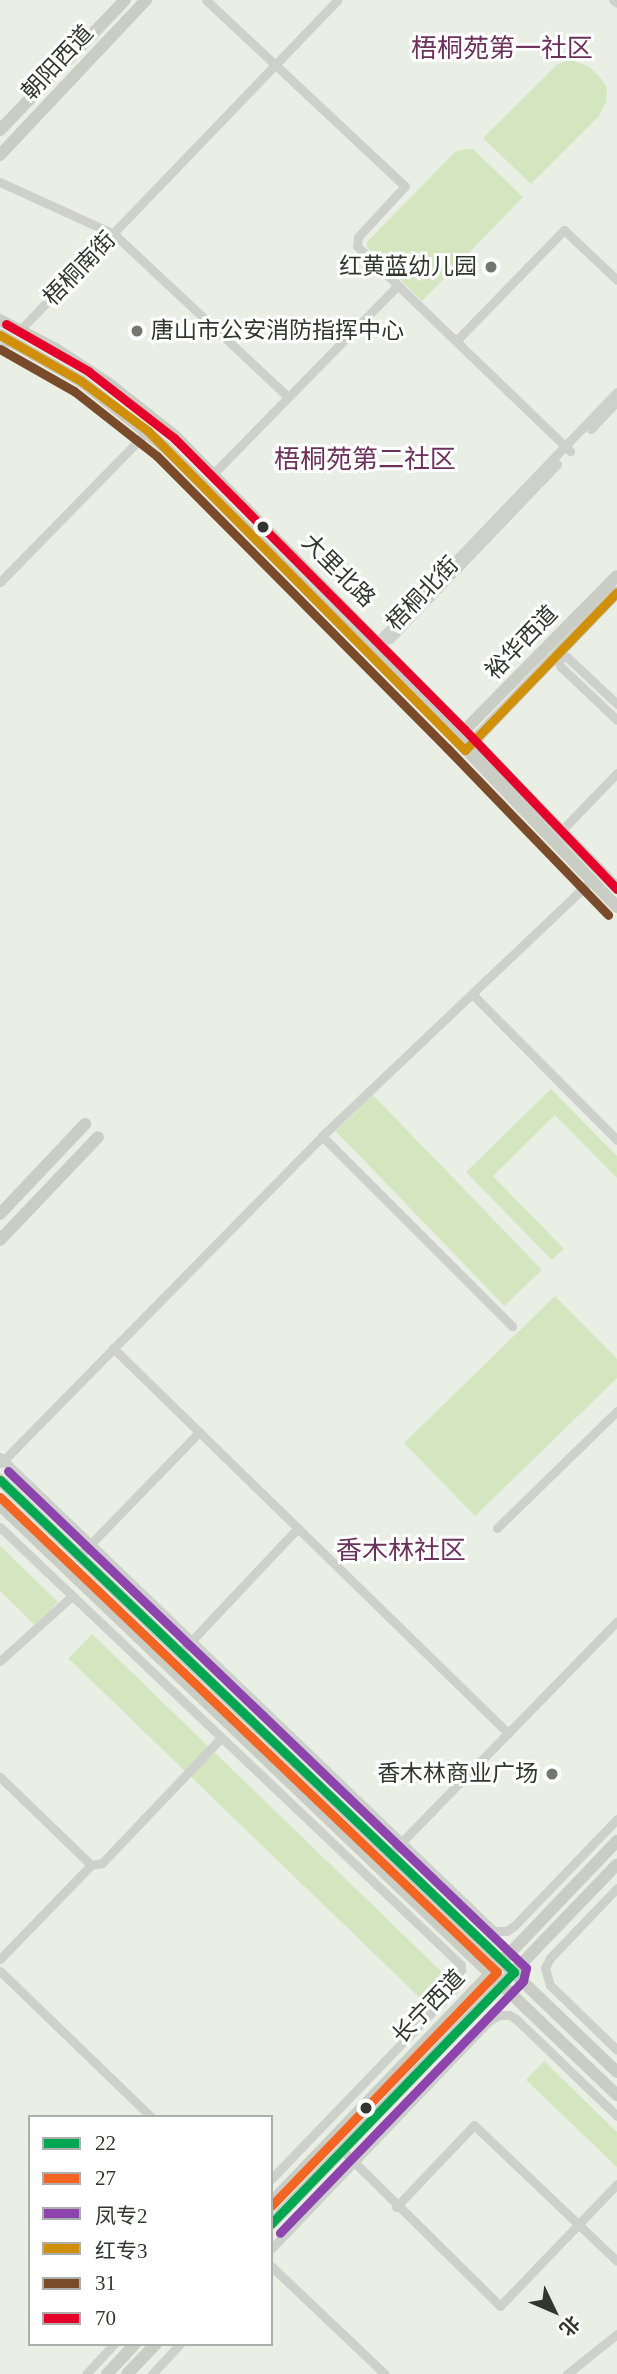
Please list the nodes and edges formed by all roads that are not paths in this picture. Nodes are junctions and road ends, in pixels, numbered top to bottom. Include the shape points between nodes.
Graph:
1 (125, 0) edge
2 (146, 0) edge
3 (206, 0) edge
4 (332, 0) edge
5 (338, 0) edge
6 (274, 63) junction
7 (0, 130) edge
8 (0, 155) edge
9 (0, 182) edge
10 (112, 232) junction
11 (617, 280) edge
12 (397, 286) junction
13 (0, 320) edge
14 (20, 330) junction
15 (3, 341) edge
16 (456, 341) junction
17 (617, 392) edge
18 (288, 397) junction
19 (617, 401) edge
20 (148, 431) junction
21 (568, 449) junction
22 (213, 474) junction
23 (617, 576) edge
24 (0, 582) edge
25 (617, 592) edge
26 (378, 641) junction
27 (556, 656) junction
28 (617, 704) edge
29 (617, 720) edge
30 (465, 741) junction
31 (617, 773) edge
32 (560, 832) junction
33 (591, 881) junction
34 (617, 888) edge
35 (617, 907) edge
36 (473, 995) junction
37 (85, 1124) dead end
38 (323, 1136) junction
39 (98, 1138) dead end
40 (617, 1140) edge
41 (0, 1214) edge
42 (0, 1240) edge
43 (512, 1326) dead end
44 (113, 1348) junction
45 (617, 1411) edge
46 (199, 1432) junction
47 (1, 1461) edge
48 (0, 1480) edge
49 (0, 1505) edge
50 (0, 1527) edge
51 (298, 1528) junction
52 (497, 1528) dead end
53 (90, 1544) junction
54 (79, 1556) junction
55 (72, 1596) junction
56 (617, 1621) edge
57 (190, 1642) junction
58 (180, 1653) junction
59 (0, 1661) edge
60 (167, 1666) junction
61 (156, 1677) junction
62 (508, 1733) junction
63 (221, 1738) junction
64 (0, 1776) edge
65 (617, 1819) edge
66 (617, 1841) edge
67 (401, 1843) junction
68 (390, 1854) junction
69 (91, 1865) junction
70 (617, 1865) edge
71 (617, 1888) edge
72 (0, 1959) edge
73 (502, 1961) junction
74 (0, 1972) edge
75 (514, 1972) junction
76 (490, 1975) junction
77 (501, 1986) junction
78 (617, 2050) edge
79 (617, 2072) edge
80 (617, 2095) edge
81 (149, 2115) edge
82 (617, 2116) edge
83 (342, 2150) junction
84 (355, 2163) junction
85 (273, 2177) edge
86 (617, 2184) edge
87 (273, 2201) edge
88 (397, 2207) junction
89 (273, 2222) edge
90 (578, 2224) junction
91 (273, 2247) edge
92 (617, 2261) edge
93 (273, 2268) edge
94 (617, 2334) edge
95 (112, 2346) edge
96 (133, 2346) edge
97 (154, 2346) edge
98 (178, 2346) edge
99 (86, 2374) edge
100 (107, 2374) edge
101 (127, 2374) edge
102 (152, 2374) edge
103 (385, 2374) edge
104 (567, 2374) edge

1 - 7 main road, 朝阳西道
2 - 8 main road, 朝阳西道
3 - 6 street
4 - 6 street, 梧桐南街
5 - 6 street, 梧桐南街
6 - 10 street, 梧桐南街
6 - 12 street via 405,186 358,237 357,246
9 - 10 street
10 - 14 street, 梧桐南街
10 - 18 street
11 - 16 street via 564,230
12 - 16 street
12 - 18 street
13 - 14 main road, 大里北路
14 - 22 main road, 大里北路 via 131,399
15 - 20 main road, 大里北路 via 81,382
16 - 21 street
17 - 21 street, 梧桐北街
18 - 22 street
19 - 21 street, 梧桐北街
20 - 24 street
20 - 30 main road, 大里北路
21 - 26 street, 梧桐北街
22 - 26 main road, 大里北路
23 - 30 main road, 裕华西道
25 - 27 main road, 裕华西道
26 - 30 main road, 大里北路
27 - 28 street via 567,657
27 - 29 street via 561,667
27 - 30 main road, 裕华西道
30 - 32 main road, 大里北路
30 - 33 main road, 大里北路
31 - 32 street
32 - 34 main road, 大里北路
33 - 35 main road, 大里北路
33 - 36 street
36 - 38 street
36 - 40 street
37 - 41 main road
38 - 43 street
38 - 44 street
39 - 42 main road
44 - 46 street
44 - 47 street
45 - 52 street
46 - 51 street
46 - 53 street
47 - 53 street
48 - 54 main road
49 - 60 main road
50 - 55 street
51 - 57 street
51 - 62 street
53 - 54 street
53 - 57 street
54 - 58 main road
55 - 59 street
55 - 61 street
56 - 62 street
57 - 58 street
57 - 67 street
58 - 60 main road
58 - 68 main road
60 - 61 street
60 - 76 main road
61 - 63 street
62 - 67 street
63 - 69 street via 102,1863
63 - 85 street via 461,1965 461,1980
64 - 69 street
65 - 67 street via 507,1931 494,1931
66 - 73 main road, 长宁西道
67 - 68 street
68 - 73 main road
69 - 72 street
70 - 75 main road, 长宁西道
71 - 78 street via 545,1968 550,1985
73 - 75 main road
73 - 76 main road, 长宁西道
74 - 81 street
75 - 77 main road, 长宁西道
75 - 79 main road
76 - 77 main road
76 - 87 main road, 长宁西道
77 - 80 main road
77 - 83 main road, 长宁西道
82 - 84 street via 516,2020 499,2015
83 - 84 street
83 - 89 main road, 长宁西道
84 - 88 street
84 - 91 street
86 - 90 street
88 - 90 street via 500,2306
88 - 90 street via 474,2125
90 - 92 street
93 - 103 street
94 - 104 street
95 - 99 street
96 - 100 main road
97 - 101 main road
98 - 102 street

